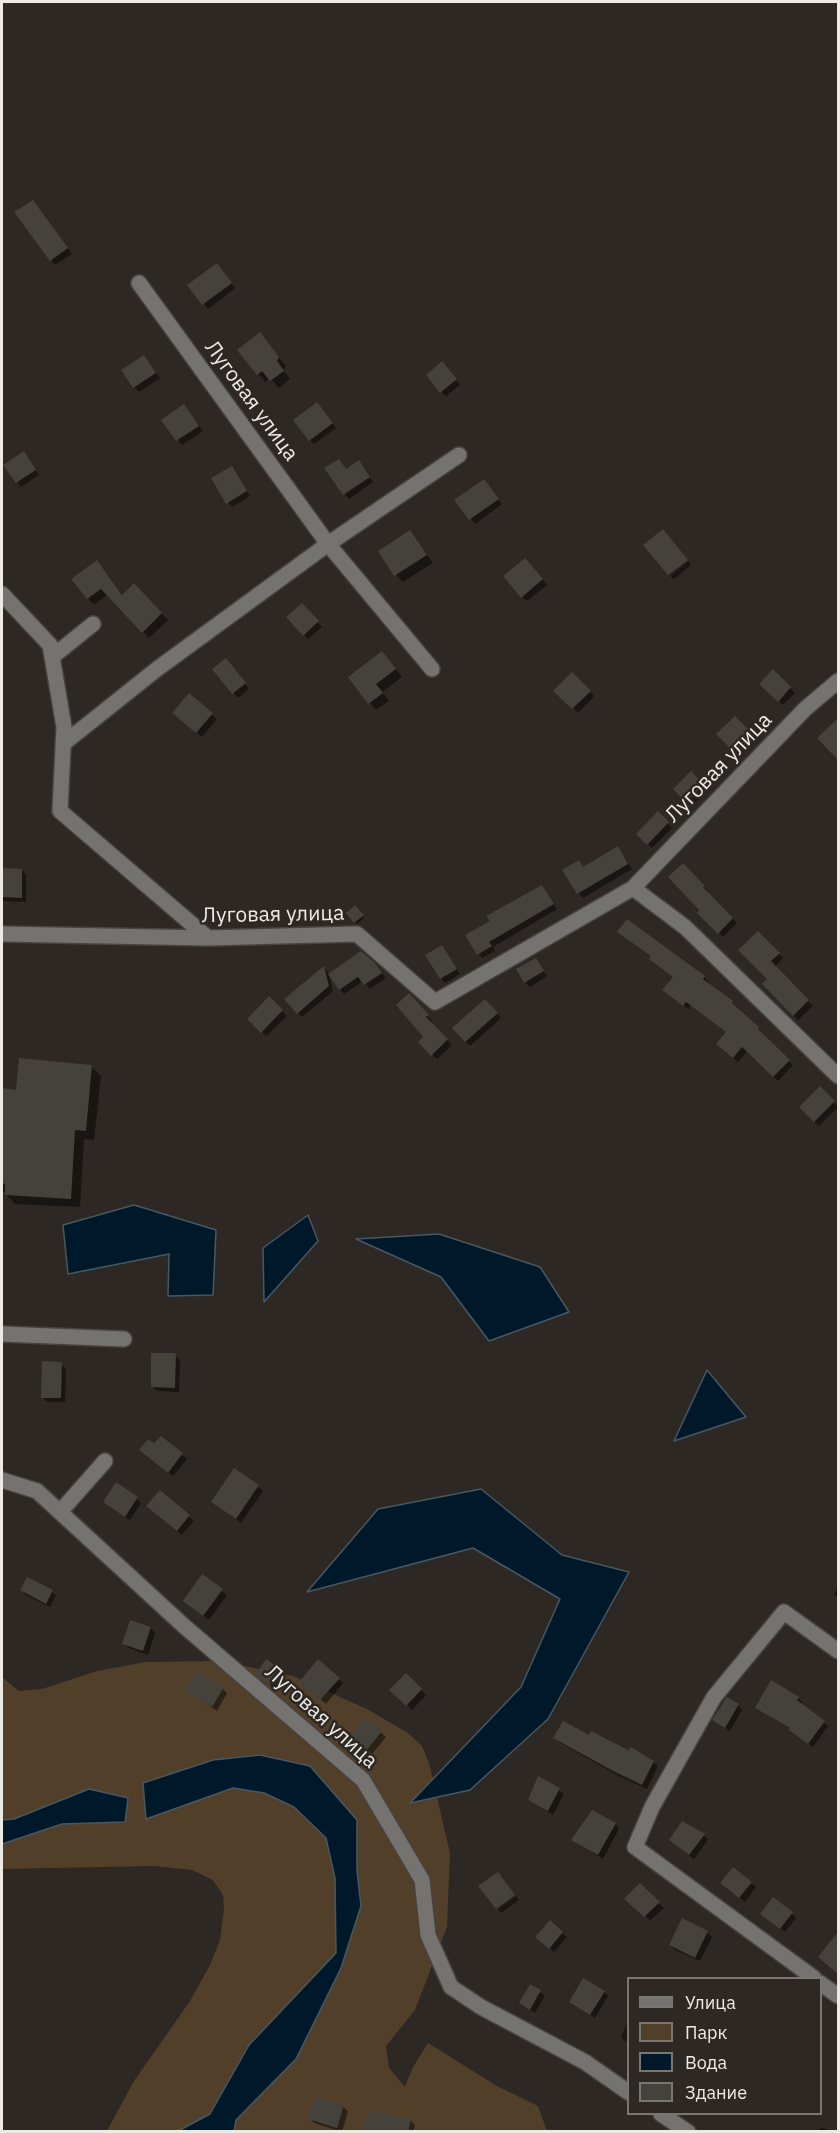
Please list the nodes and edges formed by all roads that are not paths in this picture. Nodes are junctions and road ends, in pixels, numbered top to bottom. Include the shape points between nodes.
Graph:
1 (139, 283) dead end
2 (459, 455) dead end
3 (328, 544) junction
4 (2, 594) edge
5 (93, 624) dead end
6 (52, 657) junction
7 (432, 669) dead end
8 (838, 681) edge
9 (63, 744) junction
10 (633, 888) junction
11 (2, 934) edge
12 (208, 938) junction
13 (838, 1076) edge
14 (2, 1334) edge
15 (124, 1339) dead end
16 (105, 1461) dead end
17 (2, 1480) edge
18 (60, 1512) junction
19 (838, 1651) edge
20 (813, 1977) edge
21 (822, 1984) edge
22 (838, 1996) edge
23 (627, 2091) edge
24 (662, 2115) edge
25 (688, 2132) edge

1 - 3 street, Луговая улица
2 - 3 street
3 - 7 street, Луговая улица
3 - 9 street via 157,669
4 - 6 street via 50,645
5 - 6 street
6 - 9 street via 64,727
8 - 10 street, Луговая улица via 805,709
9 - 12 street via 60,812
10 - 12 street, Луговая улица via 435,1002 357,934
10 - 13 street via 686,927
11 - 12 street, Луговая улица
14 - 15 street
16 - 18 street
17 - 18 street, Луговая улица via 37,1491
18 - 23 street, Луговая улица via 184,1626 363,1780 422,1880 428,1935 451,1987 585,2062
19 - 20 street via 784,1612 714,1697 652,1807 635,1847
21 - 22 street
24 - 25 street

